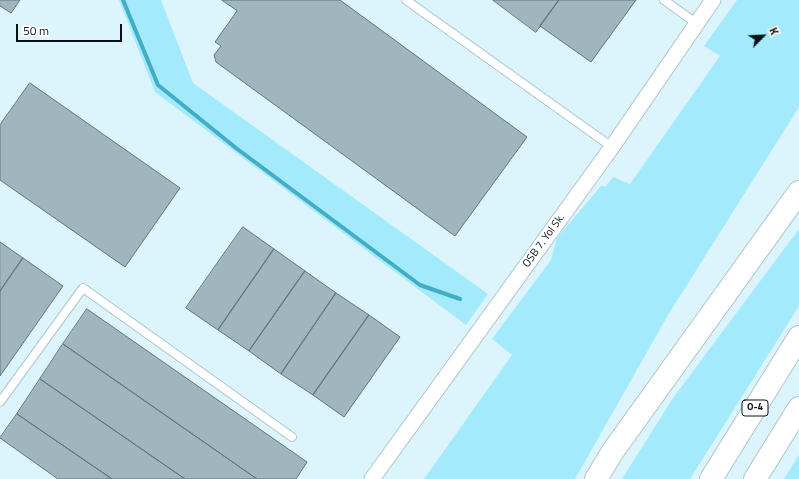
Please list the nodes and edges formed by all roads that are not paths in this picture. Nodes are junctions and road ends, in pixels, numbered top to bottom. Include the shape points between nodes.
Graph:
1 (406, 0) edge
2 (664, 0) edge
3 (713, 0) edge
4 (696, 23) junction
5 (612, 147) junction
6 (799, 192) edge
7 (799, 337) edge
8 (0, 402) edge
9 (799, 408) edge
10 (292, 437) dead end
11 (372, 479) edge
12 (596, 479) edge
13 (711, 479) edge
14 (755, 479) edge

1 - 5 lane
2 - 4 lane
3 - 4 street, OSB 7. Yol Sk.
4 - 5 street, OSB 7. Yol Sk.
5 - 11 street, OSB 7. Yol Sk.
6 - 12 main road via 613,451
7 - 13 main road, O-4
8 - 10 lane via 83,288
9 - 14 main road

